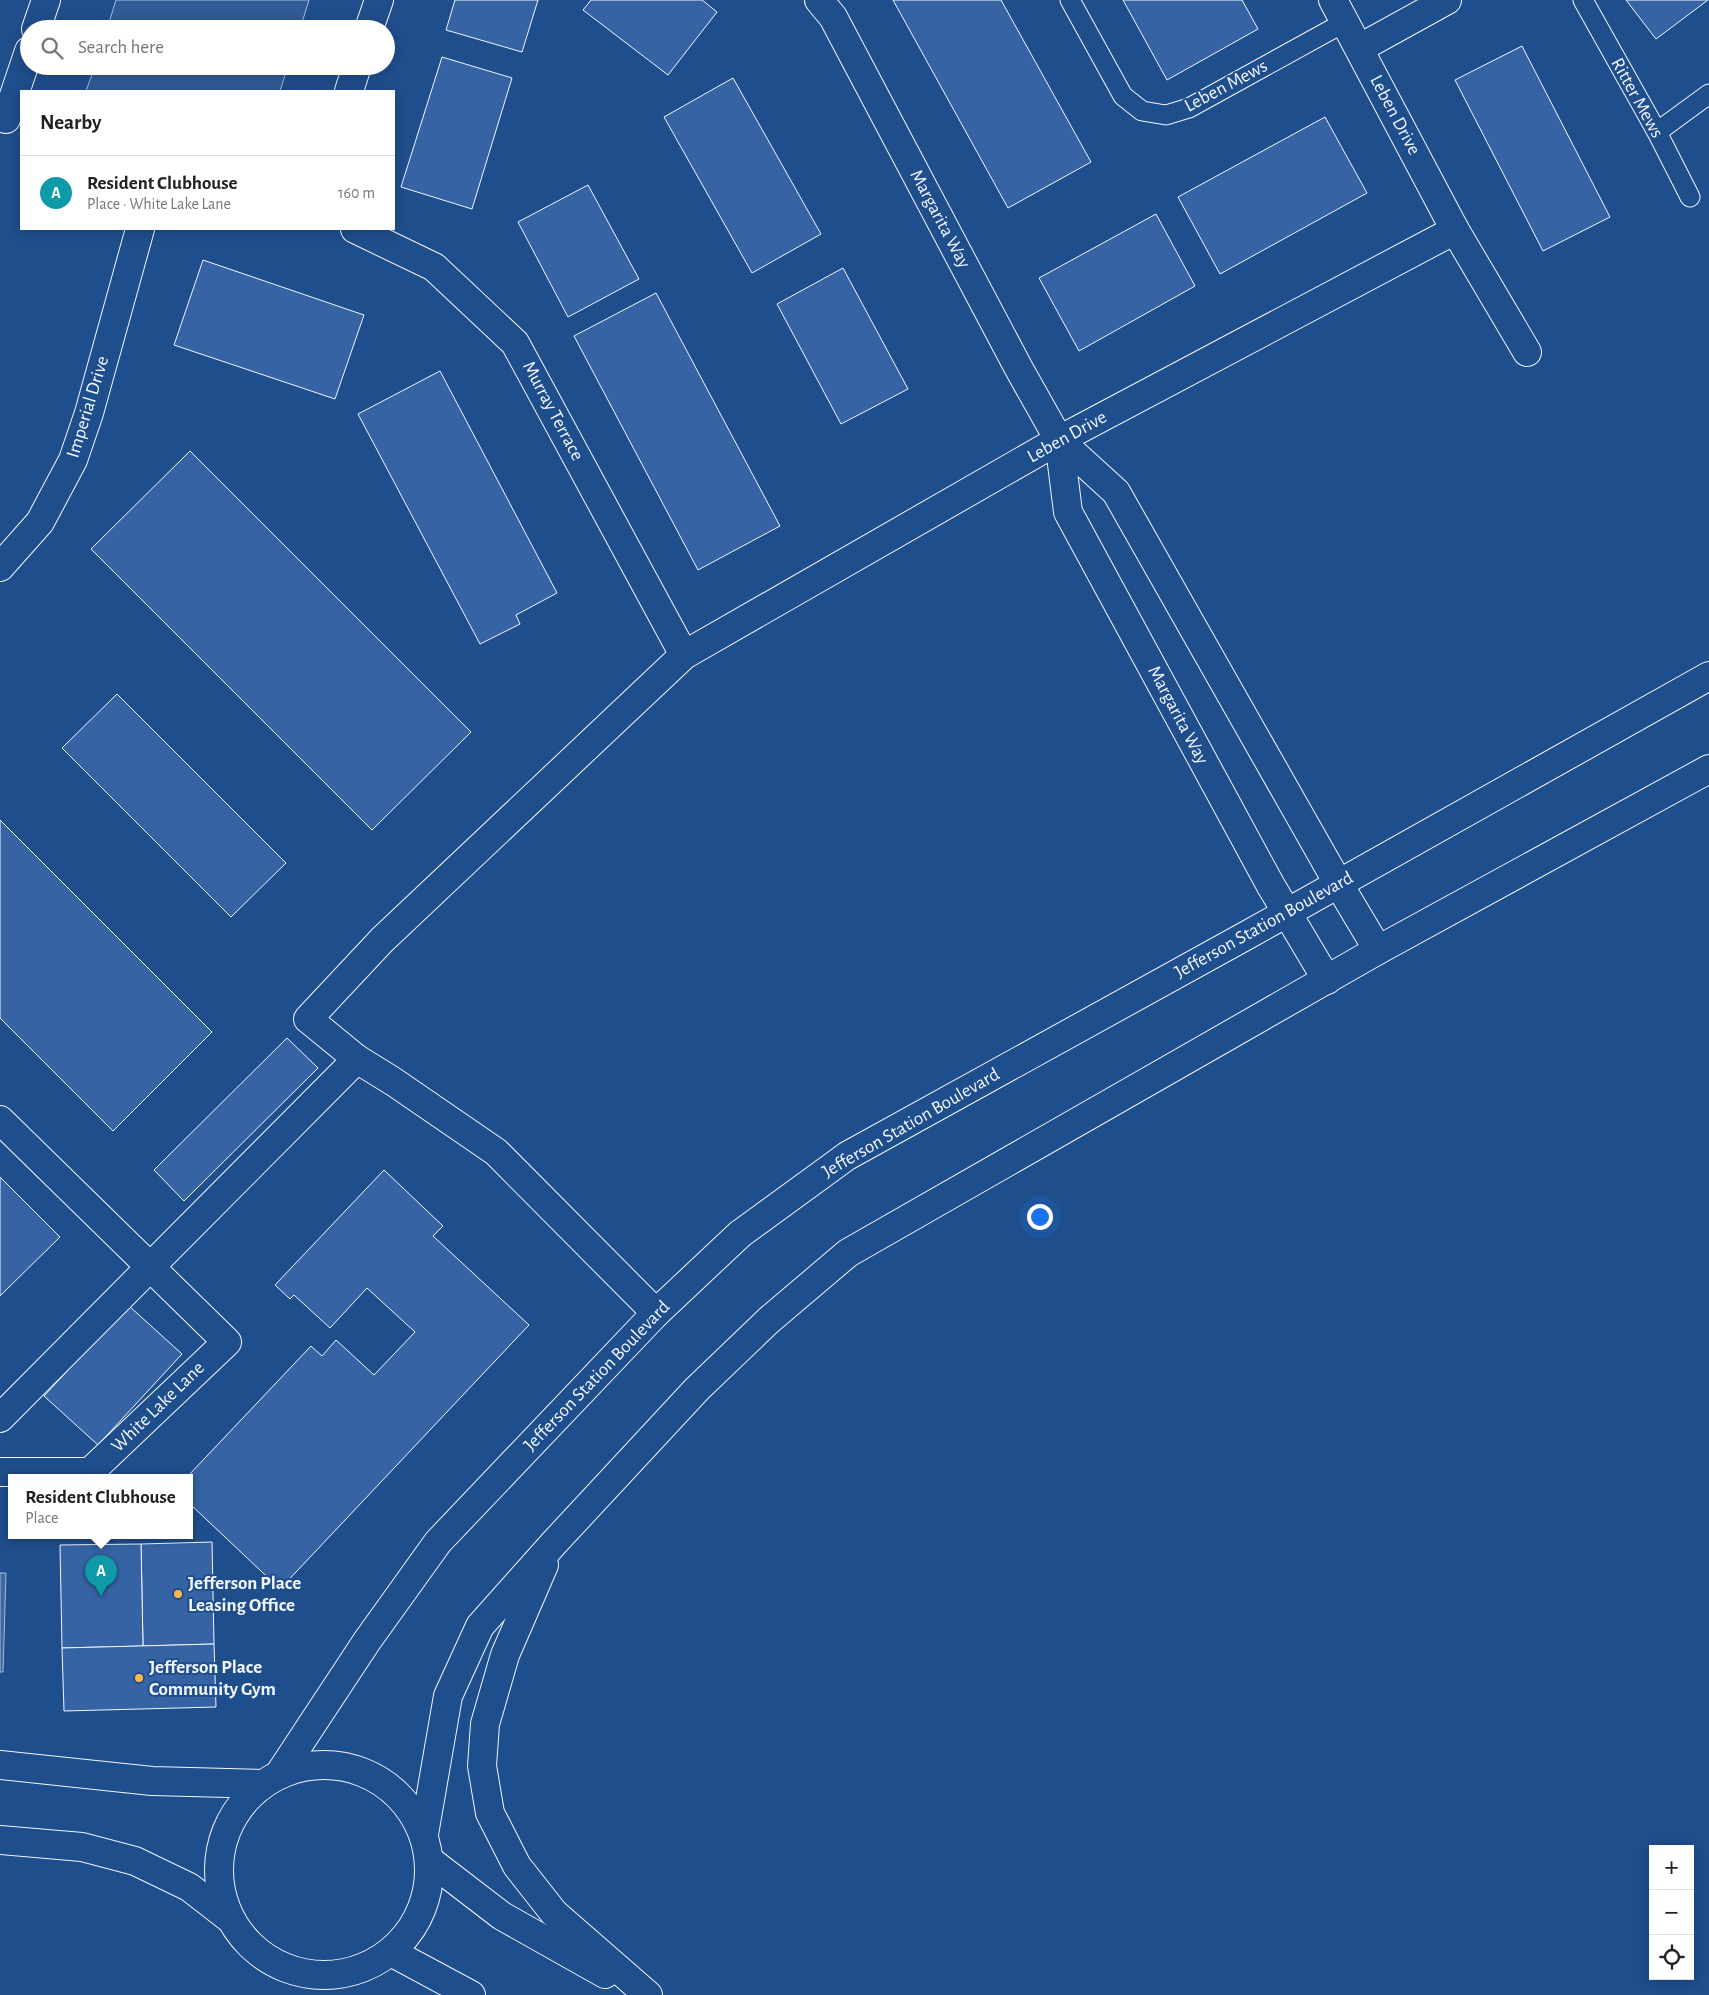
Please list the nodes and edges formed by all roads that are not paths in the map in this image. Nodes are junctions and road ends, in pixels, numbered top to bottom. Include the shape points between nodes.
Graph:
1 (46, 0) edge
2 (379, 0) edge
3 (819, 0) edge
4 (1070, 0) edge
5 (1447, 0) edge
6 (1583, 0) edge
7 (1339, 11) edge
8 (39, 20) edge
9 (372, 20) edge
10 (1360, 48) junction
11 (22, 75) edge
12 (354, 75) edge
13 (349, 90) edge
14 (1709, 94) edge
15 (9, 120) edge
16 (1657, 132) junction
17 (1690, 197) dead end
18 (140, 230) edge
19 (357, 230) edge
20 (1456, 230) junction
21 (1527, 352) dead end
22 (1059, 440) junction
23 (0, 567) edge
24 (684, 655) junction
25 (1709, 676) edge
26 (1709, 769) edge
27 (1338, 883) junction
28 (1286, 914) junction
29 (1378, 950) junction
30 (1327, 980) junction
31 (357, 1059) junction
32 (0, 1120) edge
33 (151, 1266) junction
34 (656, 1313) junction
35 (0, 1418) edge
36 (0, 1472) edge
37 (554, 1543) junction
38 (0, 1765) edge
39 (270, 1779) junction
40 (424, 1834) junction
41 (0, 1840) edge
42 (429, 1860) junction
43 (229, 1918) junction
44 (391, 1952) junction
45 (471, 1995) edge
46 (642, 1995) edge
47 (648, 1995) edge

1 - 8 street
2 - 9 street
3 - 22 street, Margarita Way via 833,17
4 - 7 lane, Leben Mews via 1123,96 1142,112 1166,115 1189,108
5 - 10 street
6 - 16 lane, Ritter Mews
7 - 10 street, Leben Drive
10 - 20 street, Leben Drive
11 - 15 street
12 - 13 street
14 - 16 lane
16 - 17 lane, Ritter Mews
18 - 23 street, Imperial Drive via 73,460 40,522
19 - 24 street, Murray Terrace via 434,267 515,342
20 - 21 street, Leben Drive
20 - 22 street, Leben Drive
22 - 24 street, Leben Drive
22 - 27 street, Margarita Way via 1116,492
22 - 28 street, Margarita Way via 1068,512
24 - 31 street, Leben Drive via 382,940 308,1019
25 - 27 street, Jefferson Station Boulevard
26 - 29 street
27 - 28 street, Jefferson Station Boulevard
27 - 29 street, Margarita Way
28 - 30 street, Margarita Way
28 - 34 street, Jefferson Station Boulevard via 846,1156 740,1234
29 - 30 street
30 - 37 street via 848,1253 769,1320 697,1389
31 - 33 street
31 - 34 street via 496,1152
32 - 33 street
33 - 35 street
33 - 36 street, White Lake Lane via 227,1342 90,1472
34 - 39 street, Jefferson Station Boulevard via 438,1542
37 - 40 street via 480,1626 448,1696
37 - 47 street via 505,1655 485,1724 482,1766 490,1813 517,1866 554,1914
38 - 39 street via 152,1781
39 - 40 street via 316,1764 353,1768 372,1775 402,1797
39 - 43 street, Jefferson Station Boulevard via 236,1811 220,1845 218,1883
40 - 42 street
41 - 43 street via 82,1847 135,1862 189,1887
42 - 44 street via 426,1902 409,1934
42 - 46 street via 502,1916
43 - 44 street via 242,1938 270,1961 297,1973 348,1973 380,1963
44 - 45 street

